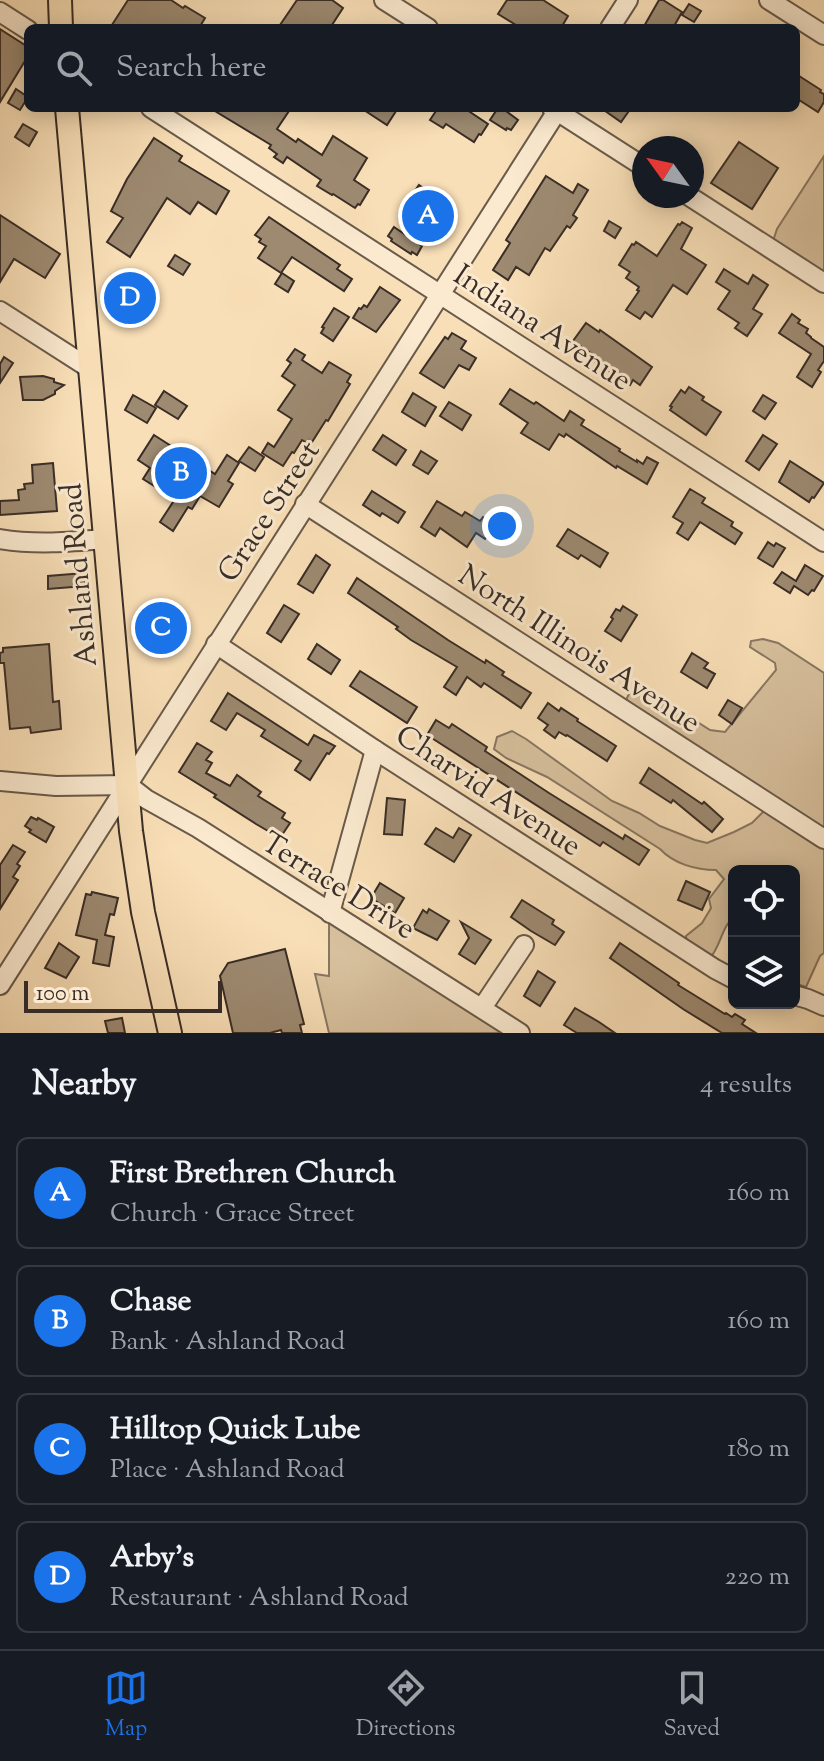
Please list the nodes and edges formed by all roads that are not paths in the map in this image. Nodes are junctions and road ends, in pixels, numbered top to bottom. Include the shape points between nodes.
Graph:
1 (60, 0) edge
2 (384, 0) edge
3 (628, 0) edge
4 (769, 0) edge
5 (0, 12) edge
6 (61, 24) edge
7 (422, 24) edge
8 (613, 24) edge
9 (24, 27) edge
10 (824, 35) edge
11 (67, 112) edge
12 (157, 112) edge
13 (554, 112) edge
14 (561, 112) edge
15 (632, 159) edge
16 (704, 206) edge
17 (824, 283) edge
18 (440, 294) junction
19 (0, 311) edge
20 (89, 368) junction
21 (305, 504) junction
22 (0, 539) edge
23 (105, 539) junction
24 (824, 542) edge
25 (216, 644) junction
26 (375, 750) junction
27 (0, 781) edge
28 (128, 785) junction
29 (824, 839) edge
30 (330, 913) junction
31 (524, 945) dead end
32 (728, 976) edge
33 (0, 985) edge
34 (800, 997) edge
35 (824, 1006) edge
36 (482, 1008) junction
37 (170, 1033) edge
38 (520, 1033) edge

1 - 6 main road
2 - 7 street
3 - 8 street
4 - 10 street
5 - 9 street
11 - 20 main road, Ashland Road
12 - 18 street, Indiana Avenue
13 - 18 street, Grace Street
14 - 15 street
16 - 17 street
18 - 21 street, Grace Street
18 - 24 street, Indiana Avenue
19 - 20 street
20 - 23 main road, Ashland Road
21 - 25 street, Grace Street
21 - 29 street, North Illinois Avenue
22 - 23 street
23 - 28 main road, Ashland Road
25 - 26 street, Charvid Avenue
25 - 28 street, Grace Street
26 - 30 street
26 - 32 street, Charvid Avenue
27 - 28 street
28 - 30 street, Terrace Drive
28 - 33 street, Grace Street
28 - 37 main road, Ashland Road via 143,912
30 - 36 street, Terrace Drive
31 - 36 street
34 - 35 street
36 - 38 street, Terrace Drive

